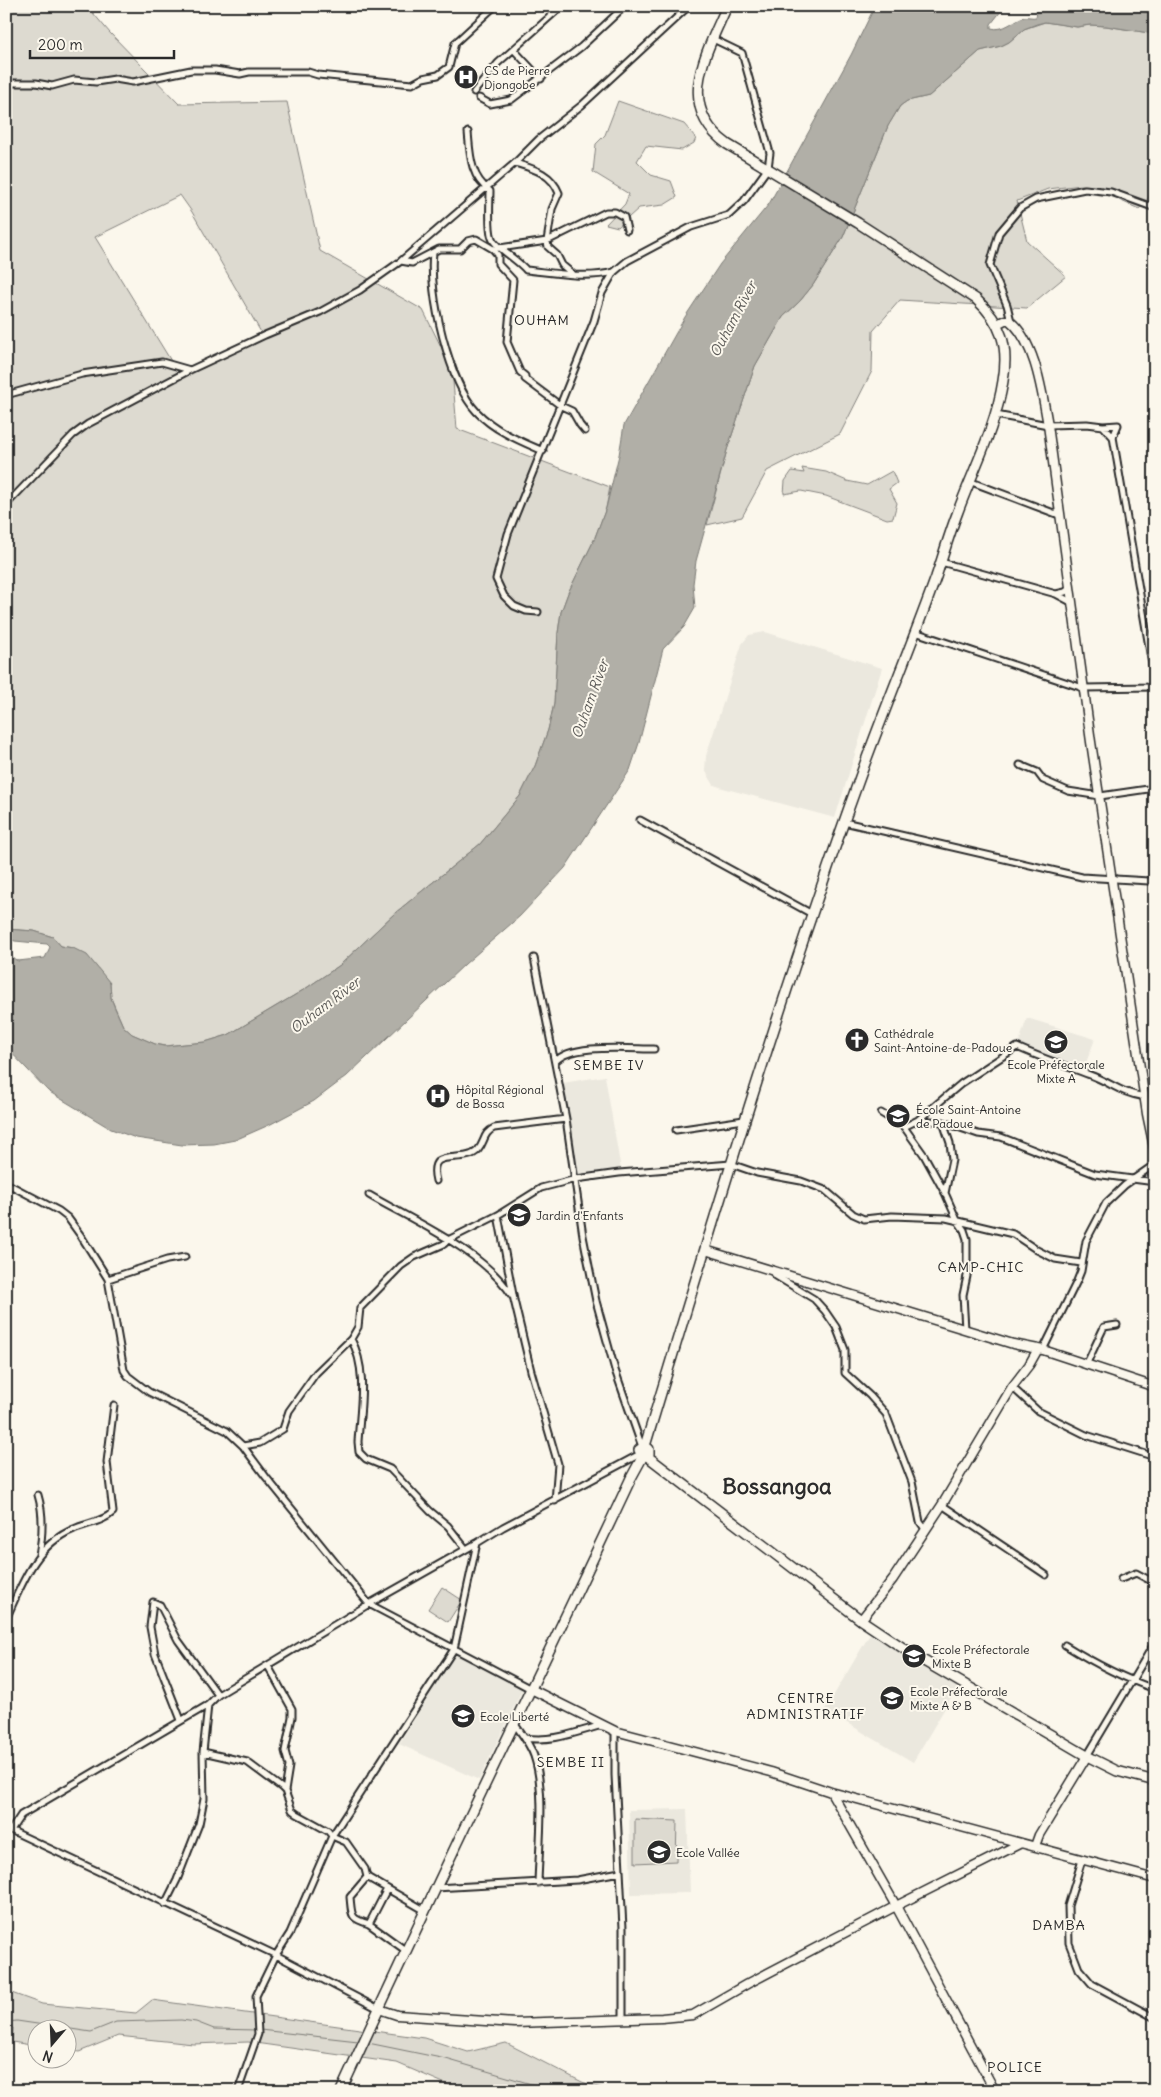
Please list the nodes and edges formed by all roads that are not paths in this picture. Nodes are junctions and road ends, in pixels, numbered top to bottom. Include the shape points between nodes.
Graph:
1 (495, 6) edge
2 (562, 6) edge
3 (626, 6) edge
4 (689, 6) edge
5 (727, 7) edge
6 (713, 39) junction
7 (514, 50) junction
8 (541, 79) junction
9 (6, 83) edge
10 (474, 92) dead end
11 (479, 98) dead end
12 (468, 132) dead end
13 (515, 163) junction
14 (768, 168) junction
15 (485, 188) junction
16 (1155, 208) edge
17 (627, 230) dead end
18 (547, 241) junction
19 (493, 248) junction
20 (500, 248) junction
21 (433, 253) junction
22 (401, 261) junction
23 (614, 272) junction
24 (574, 275) junction
25 (1011, 321) junction
26 (997, 324) junction
27 (190, 370) junction
28 (6, 395) edge
29 (561, 406) junction
30 (996, 415) junction
31 (1048, 425) junction
32 (1103, 426) junction
33 (585, 430) dead end
34 (1113, 437) junction
35 (543, 451) junction
36 (969, 481) junction
37 (6, 505) edge
38 (1059, 515) junction
39 (941, 562) junction
40 (1069, 589) junction
41 (1056, 594) junction
42 (1071, 602) junction
43 (538, 612) dead end
44 (915, 632) junction
45 (1155, 682) edge
46 (1155, 687) edge
47 (1084, 688) junction
48 (1020, 765) dead end
49 (1155, 788) edge
50 (1100, 796) junction
51 (640, 820) dead end
52 (844, 822) junction
53 (1112, 878) junction
54 (1155, 879) edge
55 (812, 914) junction
56 (534, 958) dead end
57 (654, 1050) dead end
58 (555, 1062) junction
59 (1145, 1097) junction
60 (881, 1113) dead end
61 (566, 1119) junction
62 (744, 1120) junction
63 (918, 1120) junction
64 (943, 1122) junction
65 (904, 1127) junction
66 (676, 1130) dead end
67 (1153, 1140) edge
68 (1155, 1152) edge
69 (731, 1164) junction
70 (1155, 1164) edge
71 (576, 1179) junction
72 (1133, 1179) junction
73 (436, 1181) dead end
74 (1155, 1182) edge
75 (6, 1183) edge
76 (945, 1193) junction
77 (369, 1195) dead end
78 (498, 1215) junction
79 (957, 1220) junction
80 (448, 1240) junction
81 (705, 1250) junction
82 (184, 1257) dead end
83 (1081, 1263) junction
84 (772, 1270) junction
85 (108, 1279) junction
86 (514, 1300) junction
87 (1117, 1325) dead end
88 (964, 1329) junction
89 (351, 1339) junction
90 (1041, 1350) junction
91 (1086, 1366) junction
92 (1012, 1387) junction
93 (1155, 1387) edge
94 (114, 1405) dead end
95 (243, 1446) junction
96 (643, 1452) junction
97 (1155, 1457) edge
98 (38, 1495) dead end
99 (554, 1501) junction
100 (942, 1504) junction
101 (925, 1529) junction
102 (477, 1544) junction
103 (466, 1550) junction
104 (39, 1555) junction
105 (1046, 1575) dead end
106 (1121, 1579) dead end
107 (1155, 1583) edge
108 (369, 1604) junction
109 (6, 1619) edge
110 (861, 1620) junction
111 (1155, 1642) edge
112 (1065, 1645) dead end
113 (454, 1649) junction
114 (268, 1666) junction
115 (1131, 1681) junction
116 (531, 1689) junction
117 (1155, 1689) edge
118 (218, 1696) junction
119 (208, 1705) junction
120 (181, 1720) junction
121 (513, 1723) junction
122 (612, 1730) junction
123 (525, 1738) junction
124 (202, 1752) junction
125 (1087, 1756) junction
126 (1155, 1781) edge
127 (286, 1791) junction
128 (832, 1792) junction
129 (8, 1829) edge
130 (332, 1836) junction
131 (1021, 1843) junction
132 (1035, 1846) junction
133 (1082, 1860) junction
134 (620, 1872) junction
135 (367, 1877) junction
136 (1155, 1879) edge
137 (538, 1883) junction
138 (435, 1888) junction
139 (387, 1889) junction
140 (165, 1904) junction
141 (896, 1906) junction
142 (424, 1910) junction
143 (369, 1924) junction
144 (405, 1950) junction
145 (276, 1955) junction
146 (379, 2009) junction
147 (1155, 2018) edge
148 (623, 2019) junction
149 (238, 2091) edge
150 (341, 2091) edge
151 (995, 2091) edge

1 - 9 street via 455,43 449,67 438,76 412,84 308,72 240,74 215,70 191,70 133,82 74,80 52,86
2 - 7 street
3 - 8 street
4 - 13 street
5 - 6 main road
6 - 14 street via 742,53 770,153
6 - 14 main road via 698,83 702,111 718,137
7 - 8 street
7 - 10 street via 498,63
8 - 11 street via 511,100 490,104
12 - 15 street via 471,168
13 - 15 street
13 - 18 street via 542,172 555,182 559,192 552,209
14 - 23 street via 744,201 729,215 691,227 627,261
14 - 26 main road via 976,299
15 - 20 street via 490,191 492,239
15 - 22 street
16 - 25 street via 1112,192 1085,189 1036,199 1020,208 999,233 990,265
17 - 18 street via 624,217 606,212
18 - 20 street
18 - 24 street via 562,266
19 - 20 street
19 - 21 street via 476,239 468,241 460,249 439,249
19 - 29 street via 498,264 513,280 507,342 525,379
20 - 24 street via 526,270
21 - 22 street via 412,263
21 - 35 street via 431,269 439,326 467,399 492,425
22 - 27 street via 360,290 320,312
23 - 24 street
23 - 29 street via 602,293
25 - 26 street
25 - 31 street via 1022,334 1031,356
26 - 30 main road via 1005,362
27 - 28 street via 162,362 82,374
27 - 37 street via 73,435
29 - 33 street via 572,411
29 - 35 street
30 - 31 street
30 - 36 main road
31 - 32 street
31 - 38 street
32 - 34 street
32 - 34 street via 1118,425
34 - 45 street
35 - 43 street via 508,534 496,579 504,596 514,606
36 - 38 street
36 - 39 main road
38 - 40 street
39 - 41 street
39 - 44 main road
40 - 41 street
40 - 42 street
41 - 42 street
42 - 47 street
44 - 47 street
44 - 52 main road
46 - 47 street
47 - 50 street
48 - 50 street via 1068,791
49 - 50 street
50 - 53 street
51 - 55 street
52 - 53 street via 1074,875
52 - 55 main road
53 - 54 street
53 - 59 street
55 - 62 main road
56 - 58 street
57 - 58 street via 596,1048 560,1056
58 - 61 street
59 - 63 street via 1127,1094 1092,1076 1016,1047 962,1083
59 - 67 street
60 - 65 street
61 - 71 street
61 - 73 street via 487,1131 477,1150 437,1162 434,1170
62 - 66 street
62 - 69 main road
63 - 64 street
63 - 65 street
64 - 72 street via 978,1134 1001,1137 1094,1174
64 - 76 street via 952,1160
65 - 76 street
67 - 68 street
69 - 71 street
69 - 79 street via 825,1190 853,1214 864,1219 892,1216
69 - 81 main road
70 - 72 street
71 - 78 street via 541,1188
71 - 96 street via 596,1301
72 - 74 street
72 - 83 street via 1106,1203 1086,1241
75 - 85 street via 68,1218
76 - 79 street
77 - 80 street
78 - 80 street
78 - 86 street
79 - 83 street via 1013,1234 1055,1259
79 - 88 street via 967,1240
80 - 86 street via 471,1254 498,1278
80 - 89 street via 401,1266 360,1308 358,1327
81 - 84 street
81 - 96 main road
82 - 85 street
83 - 90 street via 1077,1281
84 - 88 street
84 - 101 street via 776,1276 814,1299 836,1327 846,1350 845,1373 886,1414 912,1482 920,1522
85 - 95 street via 124,1370 128,1376 149,1392 227,1431
86 - 99 street via 558,1464
87 - 91 street via 1104,1327
88 - 90 street
89 - 95 street via 316,1373 288,1411 283,1429 260,1444
89 - 103 street via 358,1351 362,1373 359,1452 366,1459 390,1469 448,1526
90 - 91 street
90 - 92 street
91 - 93 street
92 - 97 street via 1038,1411 1086,1435
92 - 100 street
94 - 104 street via 107,1462 113,1512 108,1518 56,1538
95 - 108 street
96 - 99 street
96 - 110 main road
96 - 116 main road
98 - 104 street via 43,1518
99 - 102 street via 503,1526
100 - 101 street
100 - 105 street
101 - 110 street via 893,1579
102 - 103 street
102 - 113 street
103 - 108 street
104 - 109 street via 26,1574
106 - 107 street via 1136,1572
108 - 113 street
108 - 114 street
110 - 125 main road via 912,1654
111 - 115 street
112 - 115 street
113 - 116 street
113 - 130 street
114 - 118 street
114 - 127 street via 292,1709 285,1751 289,1766
115 - 117 street
115 - 125 street
116 - 121 main road
116 - 122 street
118 - 119 street
118 - 120 street via 178,1640 160,1605 153,1602 150,1627 155,1654
119 - 120 street
119 - 124 street
120 - 129 street via 22,1815
121 - 123 street
121 - 138 main road
122 - 123 street via 599,1726 542,1741
122 - 128 street via 771,1772
122 - 134 street
123 - 137 street via 534,1755 540,1792
124 - 127 street via 247,1762
124 - 140 street via 204,1799 199,1824
125 - 126 main road via 1118,1771
125 - 132 street
127 - 130 street via 292,1810
128 - 131 street
128 - 141 street
129 - 140 street
130 - 135 street via 346,1842
130 - 145 street via 290,1933
131 - 132 street
131 - 141 street
132 - 133 street
133 - 136 street
133 - 147 street via 1068,1906 1069,1942 1079,1969 1092,1984
134 - 137 street
134 - 148 street
135 - 139 street
135 - 143 street via 350,1897 354,1919
137 - 138 street
138 - 142 main road
139 - 142 street
139 - 143 street
140 - 145 street
141 - 148 street via 693,2015
141 - 151 street
142 - 144 main road
143 - 144 street
144 - 146 main road
145 - 146 street
145 - 149 street via 256,1996 258,2034
146 - 148 street via 397,2015 515,2023
146 - 150 main road

